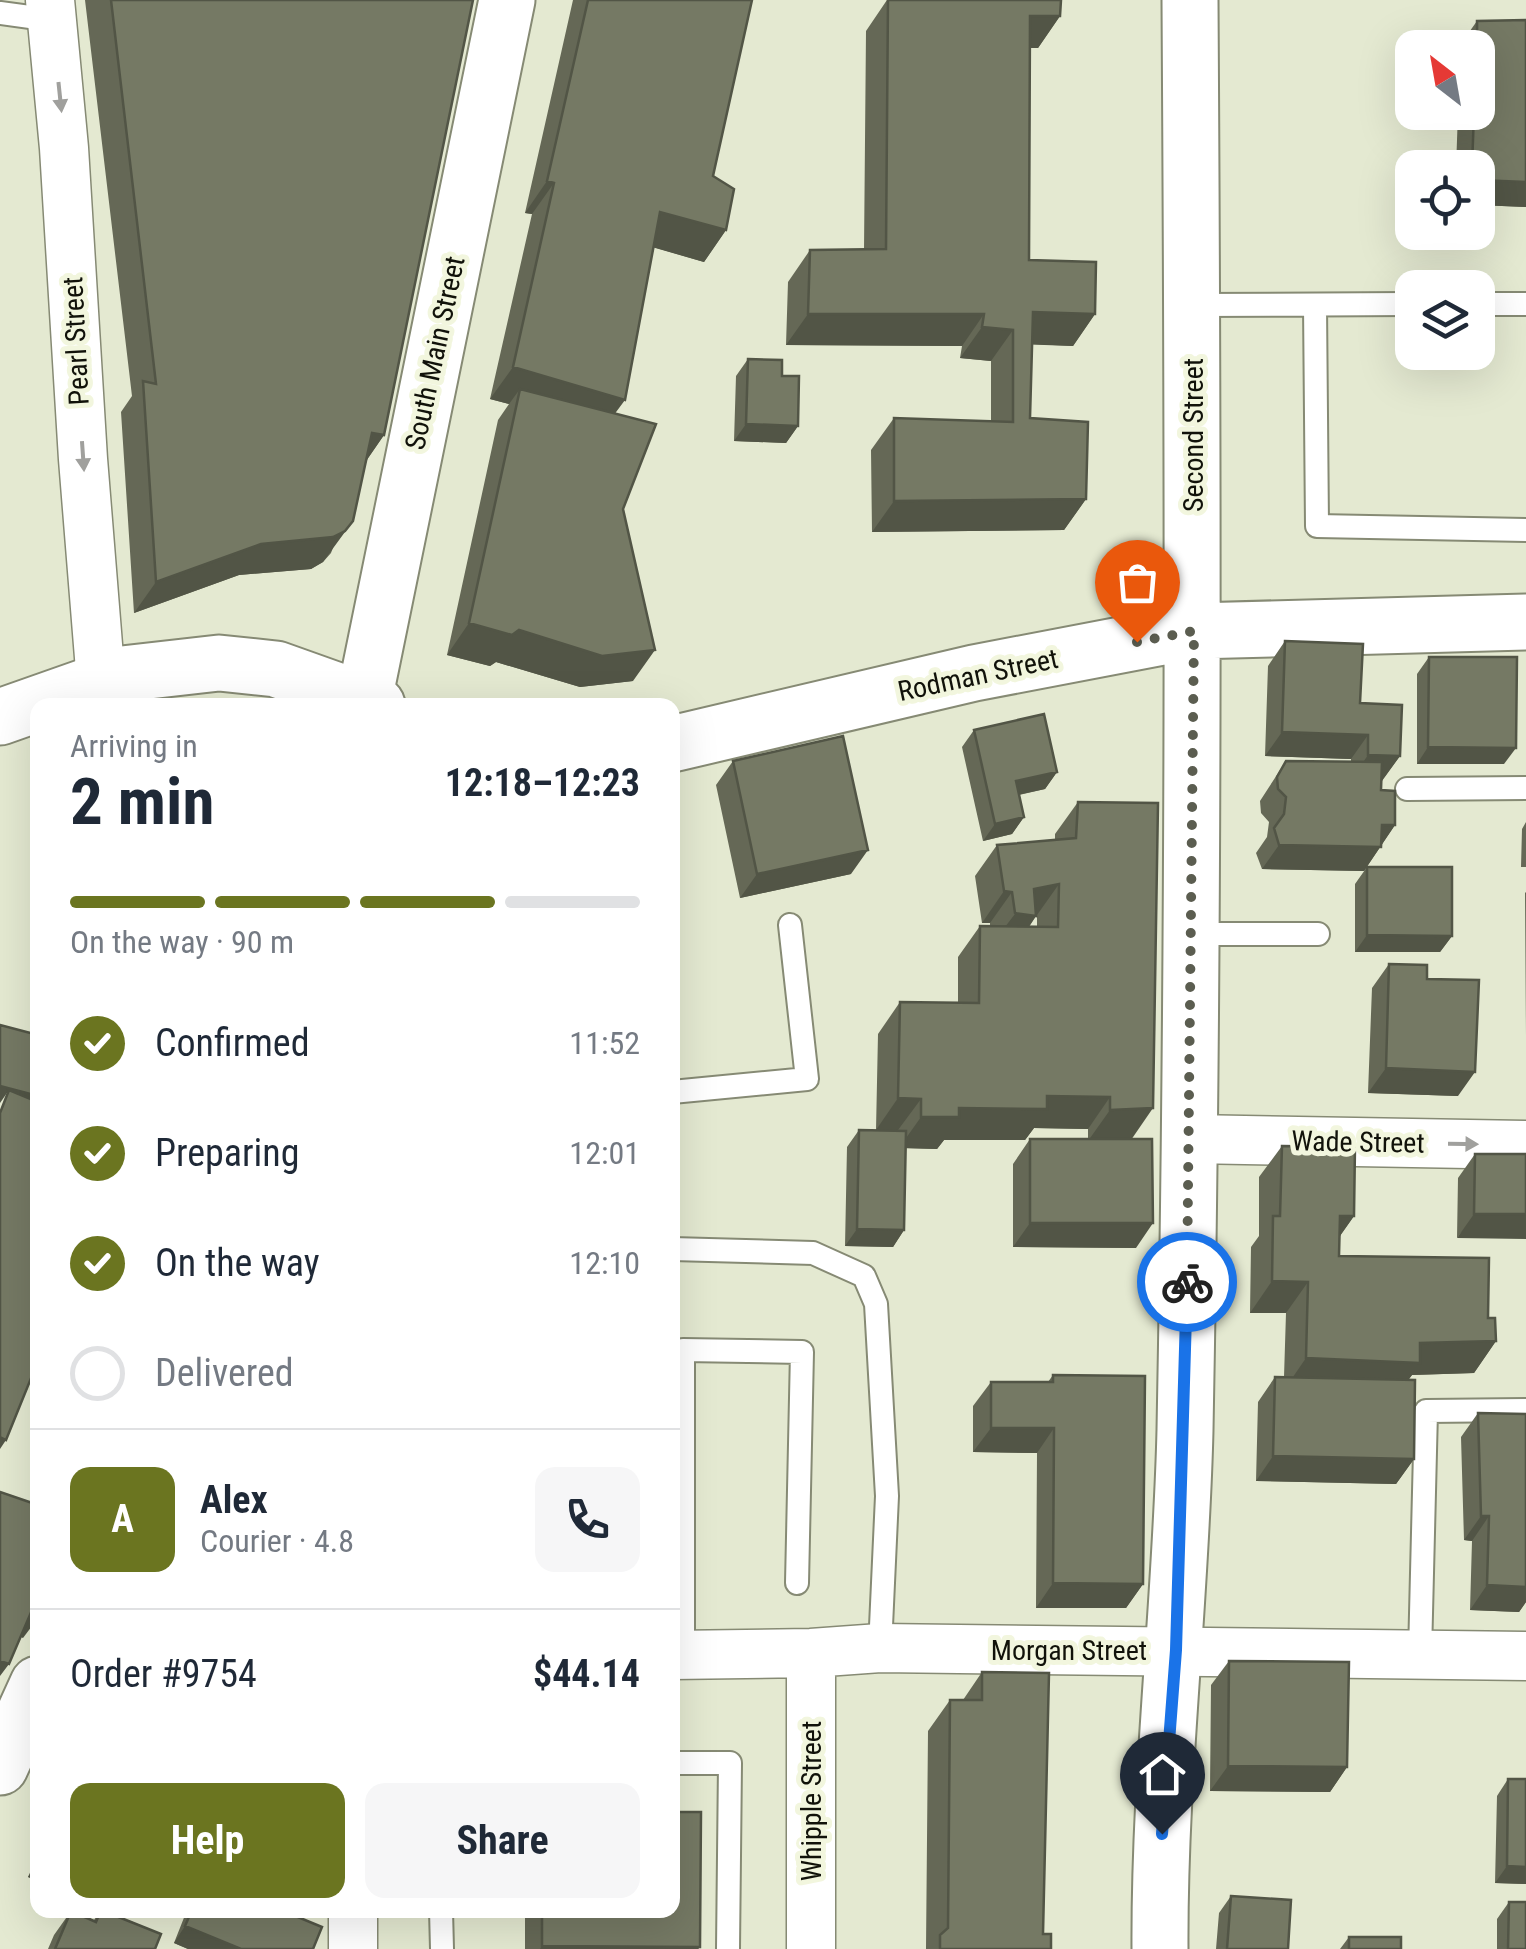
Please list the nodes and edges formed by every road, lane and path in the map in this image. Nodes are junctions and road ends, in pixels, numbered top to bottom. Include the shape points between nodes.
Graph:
1 (508, 0) edge
2 (1190, 0) edge
3 (51, 10) edge
4 (0, 13) edge
5 (1315, 304) junction
6 (1395, 304) edge
7 (1495, 304) edge
8 (1526, 304) edge
9 (1192, 305) junction
10 (1526, 530) edge
11 (1526, 622) edge
12 (1194, 631) junction
13 (101, 682) junction
14 (55, 698) edge
15 (353, 698) edge
16 (369, 698) edge
17 (30, 707) edge
18 (0, 717) edge
19 (680, 742) edge
20 (1526, 788) edge
21 (1407, 790) dead end
22 (790, 925) dead end
23 (1192, 934) junction
24 (1318, 934) dead end
25 (680, 1091) edge
26 (1190, 1140) junction
27 (1526, 1145) edge
28 (680, 1249) edge
29 (1526, 1410) edge
30 (680, 1533) edge
31 (798, 1582) dead end
32 (880, 1648) junction
33 (1176, 1650) junction
34 (811, 1652) junction
35 (1420, 1654) junction
36 (680, 1655) edge
37 (1526, 1656) edge
38 (30, 1701) edge
39 (680, 1763) edge
40 (0, 1766) edge
41 (353, 1918) edge
42 (441, 1918) edge
43 (353, 1949) edge
44 (442, 1949) edge
45 (728, 1949) edge
46 (810, 1949) edge
47 (1160, 1949) edge

1 - 16 main road, South Main Street
2 - 9 main road, Second Street
3 - 4 lane
3 -> 13 street, Pearl Street
5 - 6 lane
5 - 9 lane
5 - 10 lane via 1317,526
7 - 8 lane
9 - 12 main road, Second Street
11 - 12 main road, Rodman Street
12 - 19 main road, Rodman Street via 974,673
12 - 23 main road, Second Street
13 - 14 main road
13 - 15 main road via 219,664 276,668
17 - 18 main road
20 - 21 lane
22 - 25 lane via 806,1079
23 - 24 lane
23 - 26 main road, Second Street
26 -> 27 street, Wade Street
26 - 33 main road, Second Street
28 - 32 lane via 814,1253 864,1276 876,1304 888,1496
29 - 35 lane via 1426,1411
30 - 31 lane via 683,1350 802,1352
32 - 33 street, Morgan Street via 1034,1660
32 - 34 street, Morgan Street
33 - 35 street, Morgan Street
33 - 47 main road, Second Street
34 - 36 street, Morgan Street
34 - 46 street, Whipple Street
35 - 37 street, Morgan Street
38 - 40 main road
39 - 45 lane via 730,1763
41 - 43 street
42 - 44 lane

